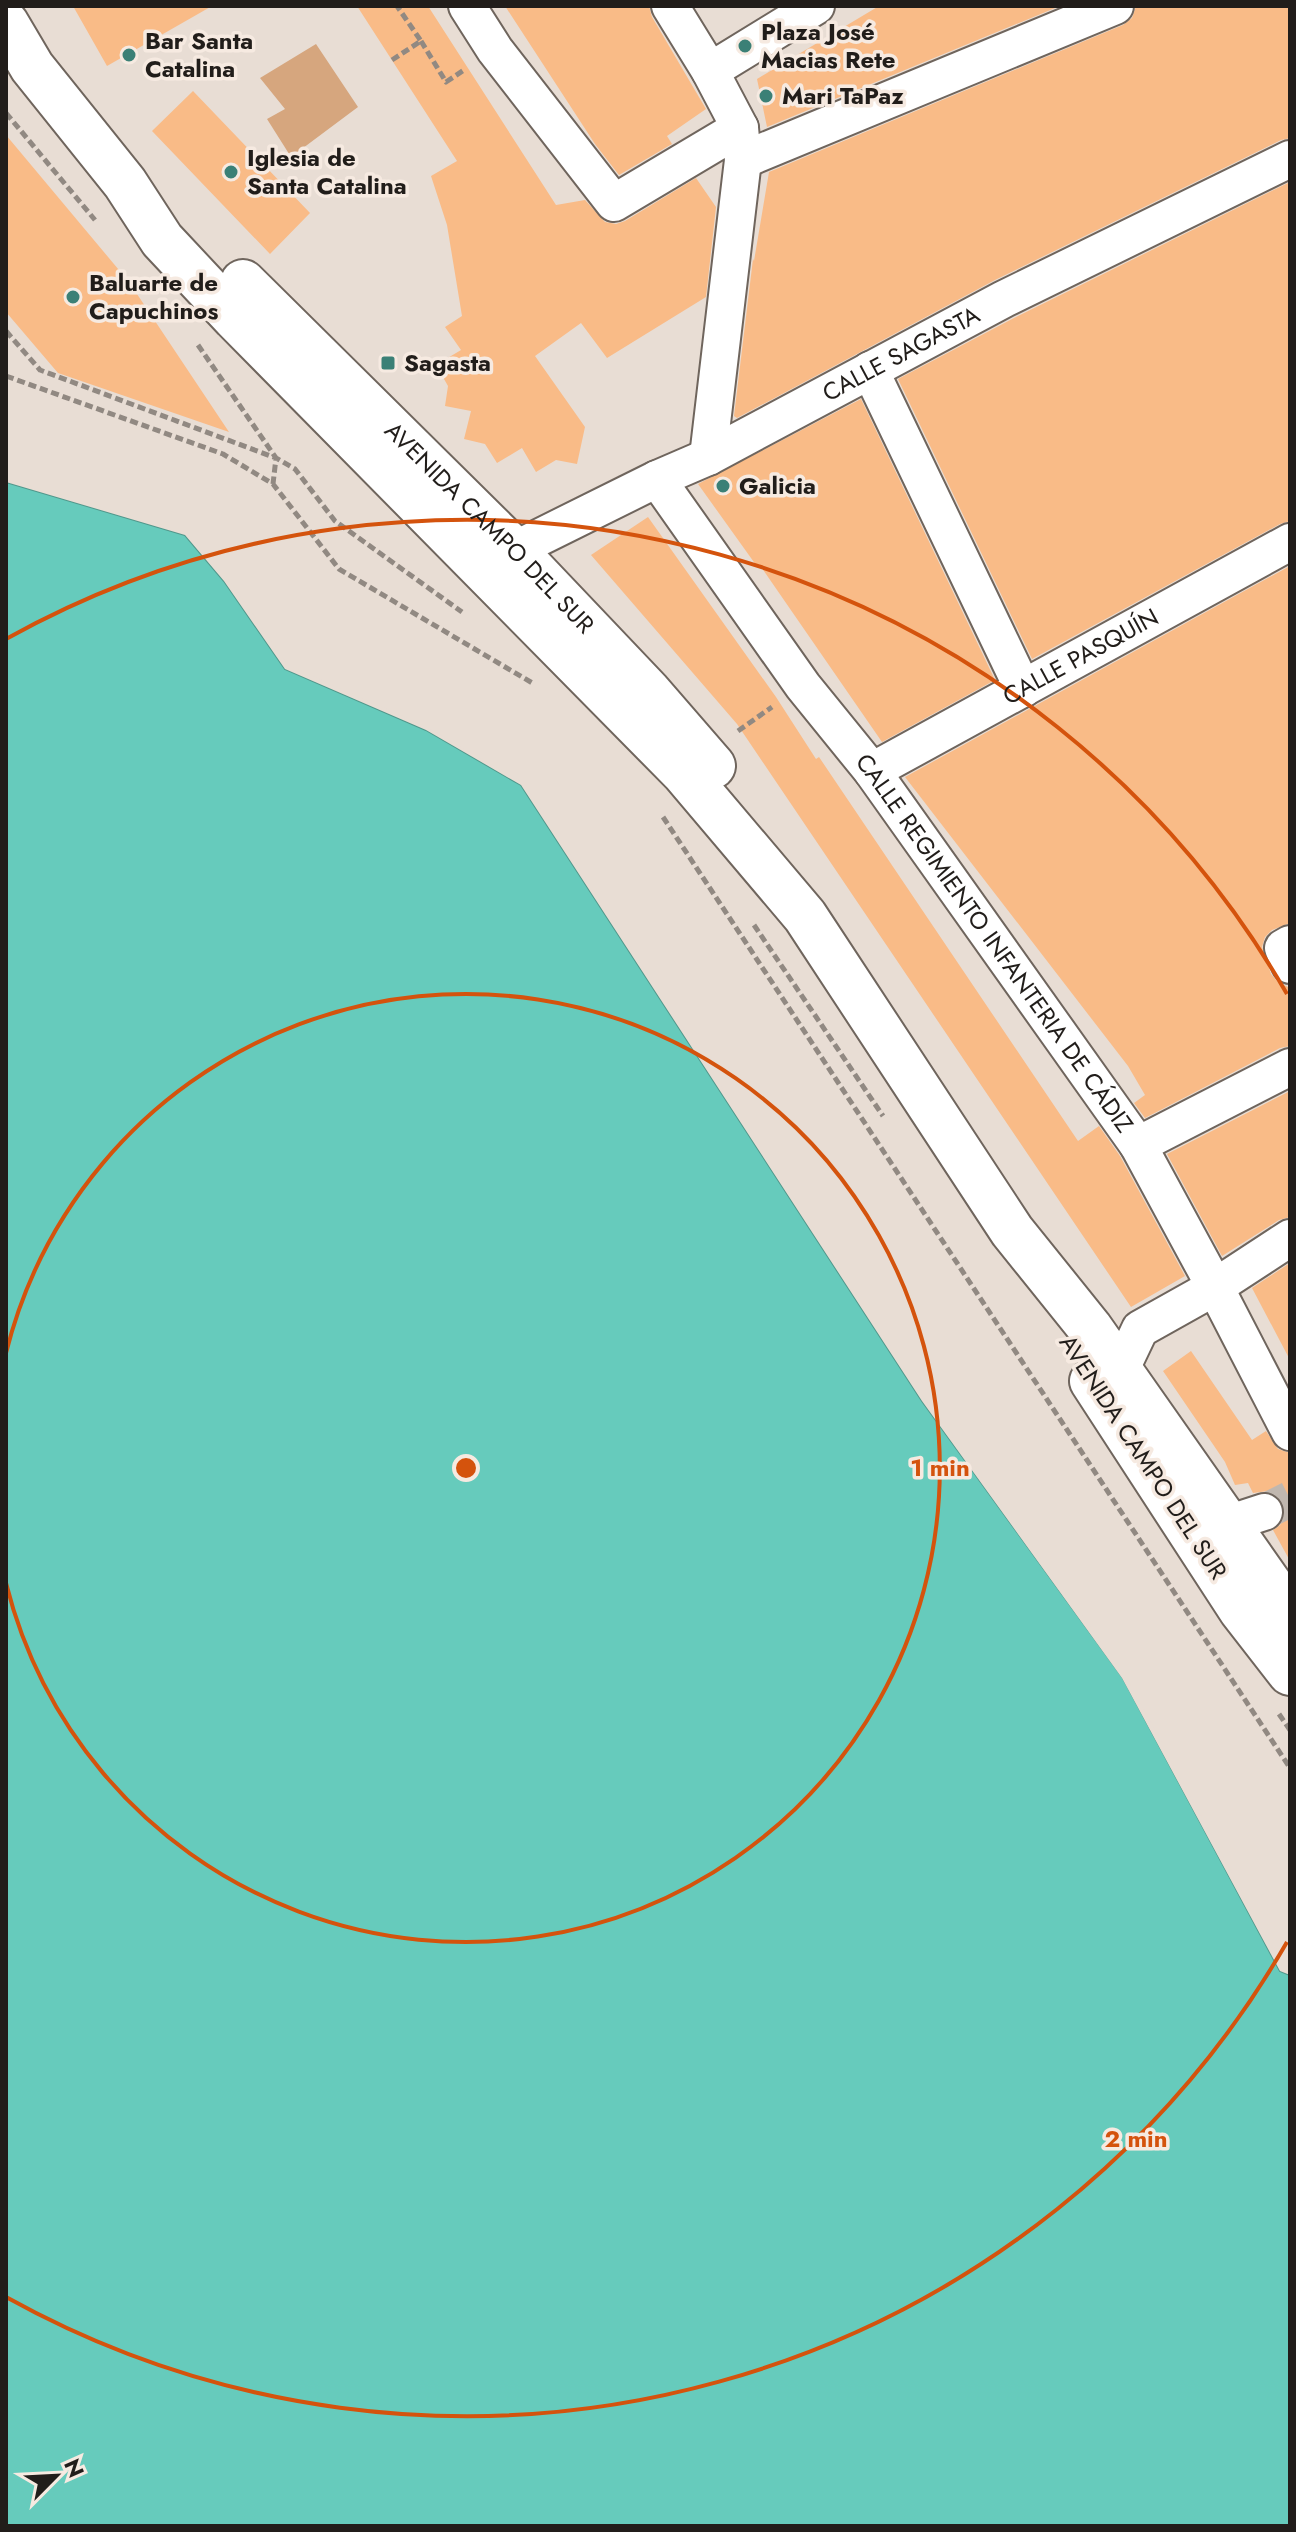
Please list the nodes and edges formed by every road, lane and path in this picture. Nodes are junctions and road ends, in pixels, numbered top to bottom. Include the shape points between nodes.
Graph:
1 (397, 6) edge
2 (467, 6) edge
3 (670, 6) edge
4 (816, 6) edge
5 (1115, 6) edge
6 (6, 23) edge
7 (421, 41) junction
8 (495, 50) junction
9 (392, 60) dead end
10 (710, 71) junction
11 (741, 144) junction
12 (1290, 159) edge
13 (125, 183) junction
14 (6, 331) edge
15 (870, 370) junction
16 (6, 376) edge
17 (353, 437) junction
18 (708, 457) junction
19 (657, 479) junction
20 (1290, 542) edge
21 (514, 550) junction
22 (463, 613) dead end
23 (537, 686) dead end
24 (803, 686) junction
25 (1023, 689) junction
26 (704, 754) junction
27 (872, 771) junction
28 (660, 813) dead end
29 (805, 916) junction
30 (751, 921) dead end
31 (1290, 944) edge
32 (1290, 965) edge
33 (1290, 1067) edge
34 (892, 1122) dead end
35 (1138, 1145) junction
36 (1012, 1231) junction
37 (1290, 1238) edge
38 (1215, 1287) junction
39 (1090, 1328) junction
40 (1140, 1329) junction
41 (1120, 1371) junction
42 (1118, 1422) junction
43 (1290, 1432) edge
44 (1246, 1518) junction
45 (1290, 1613) edge
46 (1282, 1689) edge
47 (1290, 1730) edge
48 (1290, 1768) edge

1 - 7 path
2 - 8 street
3 - 10 street
4 - 10 street
5 - 11 street
6 - 13 street, AVENIDA CAMPO DEL SUR via 32,67
7 - 8 path via 446,82
7 - 9 path
8 - 11 street via 614,203
10 - 11 street
11 - 18 street
12 - 15 street, CALLE SAGASTA
13 - 17 street, AVENIDA CAMPO DEL SUR via 162,240
13 - 21 street, AVENIDA CAMPO DEL SUR via 185,225
14 - 22 path via 40,370 295,469 335,521
15 - 18 street, CALLE SAGASTA
15 - 25 street
16 - 23 path via 223,454 261,476 273,484 339,569
17 - 21 street via 388,452 487,550
17 - 29 street, AVENIDA CAMPO DEL SUR via 684,773
18 - 19 street, CALLE SAGASTA
19 - 21 street, CALLE SAGASTA
19 - 24 street, CALLE REGIMIENTO INFANTERIA DE CÁDIZ
20 - 25 street, CALLE PASQUÍN
21 - 26 street, AVENIDA CAMPO DEL SUR
24 - 26 path
24 - 27 street, CALLE REGIMIENTO INFANTERIA DE CÁDIZ
25 - 27 street, CALLE PASQUÍN
26 - 29 street, AVENIDA CAMPO DEL SUR via 784,865
27 - 35 street, CALLE REGIMIENTO INFANTERIA DE CÁDIZ
28 - 48 path
29 - 36 street, AVENIDA CAMPO DEL SUR
30 - 34 path via 879,1113
31 - 32 street via 1283,948
33 - 35 street
35 - 38 street, CALLE REGIMIENTO INFANTERIA DE CÁDIZ
36 - 39 street, AVENIDA CAMPO DEL SUR
36 - 42 street, AVENIDA CAMPO DEL SUR via 1067,1344
37 - 38 street
38 - 40 street
38 - 43 street, CALLE REGIMIENTO INFANTERIA DE CÁDIZ
39 - 40 street
39 - 41 street, AVENIDA CAMPO DEL SUR
40 - 41 street
41 - 42 street
41 - 44 street, AVENIDA CAMPO DEL SUR
42 - 44 street via 1156,1455 1197,1517
42 - 46 street, AVENIDA CAMPO DEL SUR via 1241,1610
44 - 45 street, AVENIDA CAMPO DEL SUR
46 - 47 path

